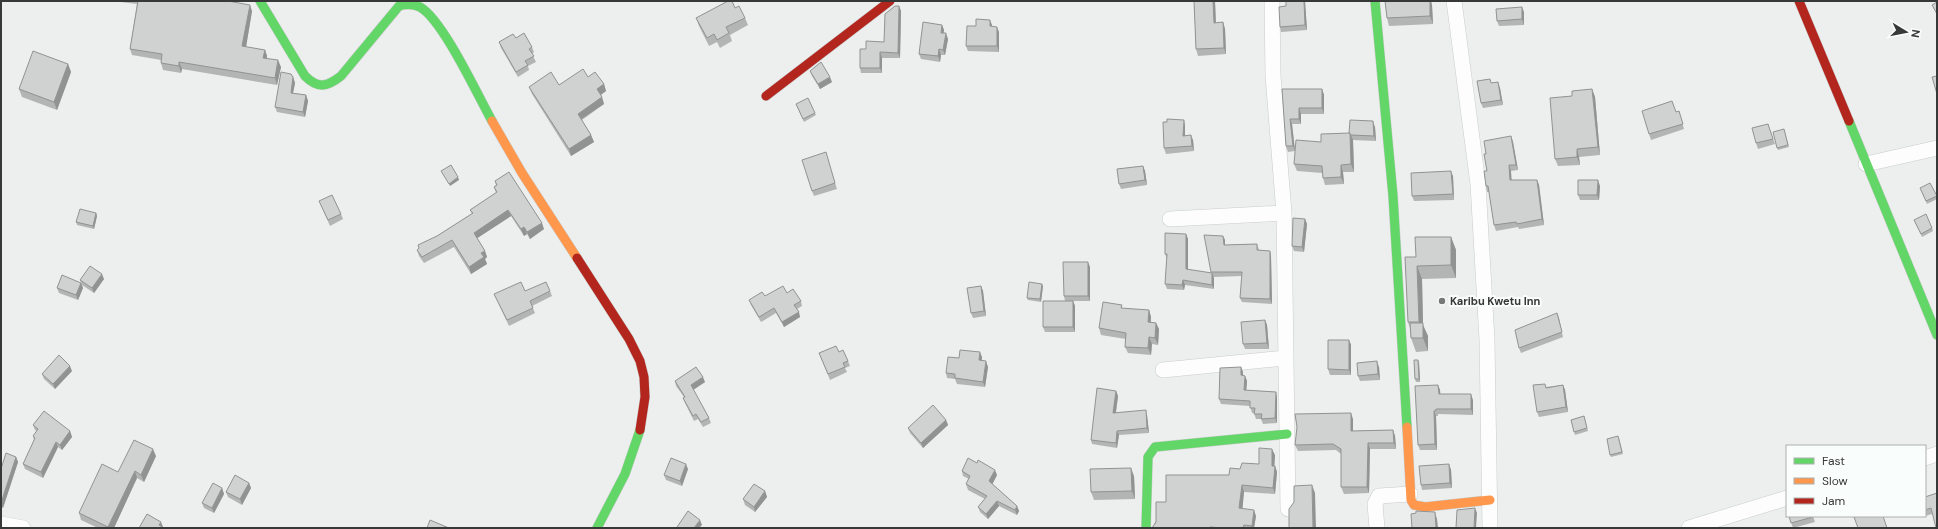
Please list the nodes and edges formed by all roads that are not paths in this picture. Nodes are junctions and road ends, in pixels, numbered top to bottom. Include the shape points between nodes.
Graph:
1 (260, 1) edge
2 (890, 1) edge
3 (1272, 1) edge
4 (1375, 1) edge
5 (1454, 1) edge
6 (1800, 1) edge
7 (766, 96) dead end
8 (1937, 148) edge
9 (1866, 164) junction
10 (1284, 213) junction
11 (1170, 219) dead end
12 (1937, 335) edge
13 (1285, 358) junction
14 (1163, 370) dead end
15 (1287, 434) junction
16 (1937, 454) edge
17 (1926, 458) edge
18 (1410, 494) junction
19 (1786, 498) edge
20 (1490, 500) junction
21 (1288, 509) edge
22 (1, 524) edge
23 (23, 528) edge
24 (597, 528) edge
25 (1146, 528) edge
26 (1377, 528) edge
27 (1490, 528) edge
28 (1688, 528) edge

1 - 24 street via 305,76 317,86 331,84 341,76 399,6 414,4 425,11 450,45 509,152 592,277 636,353 644,375 646,398 642,427 613,498
2 - 7 street
3 - 10 street via 1273,76
4 - 18 street via 1393,196
5 - 20 street via 1478,184 1487,340
6 - 9 street
8 - 9 street
9 - 12 street
10 - 11 street
10 - 13 street
13 - 14 street
13 - 15 street
15 - 21 street
15 - 25 street via 1155,447 1148,456
16 - 17 street
18 - 20 street via 1412,504 1425,507
18 - 26 street via 1379,496 1375,504
19 - 28 street
20 - 27 street
22 - 23 street

